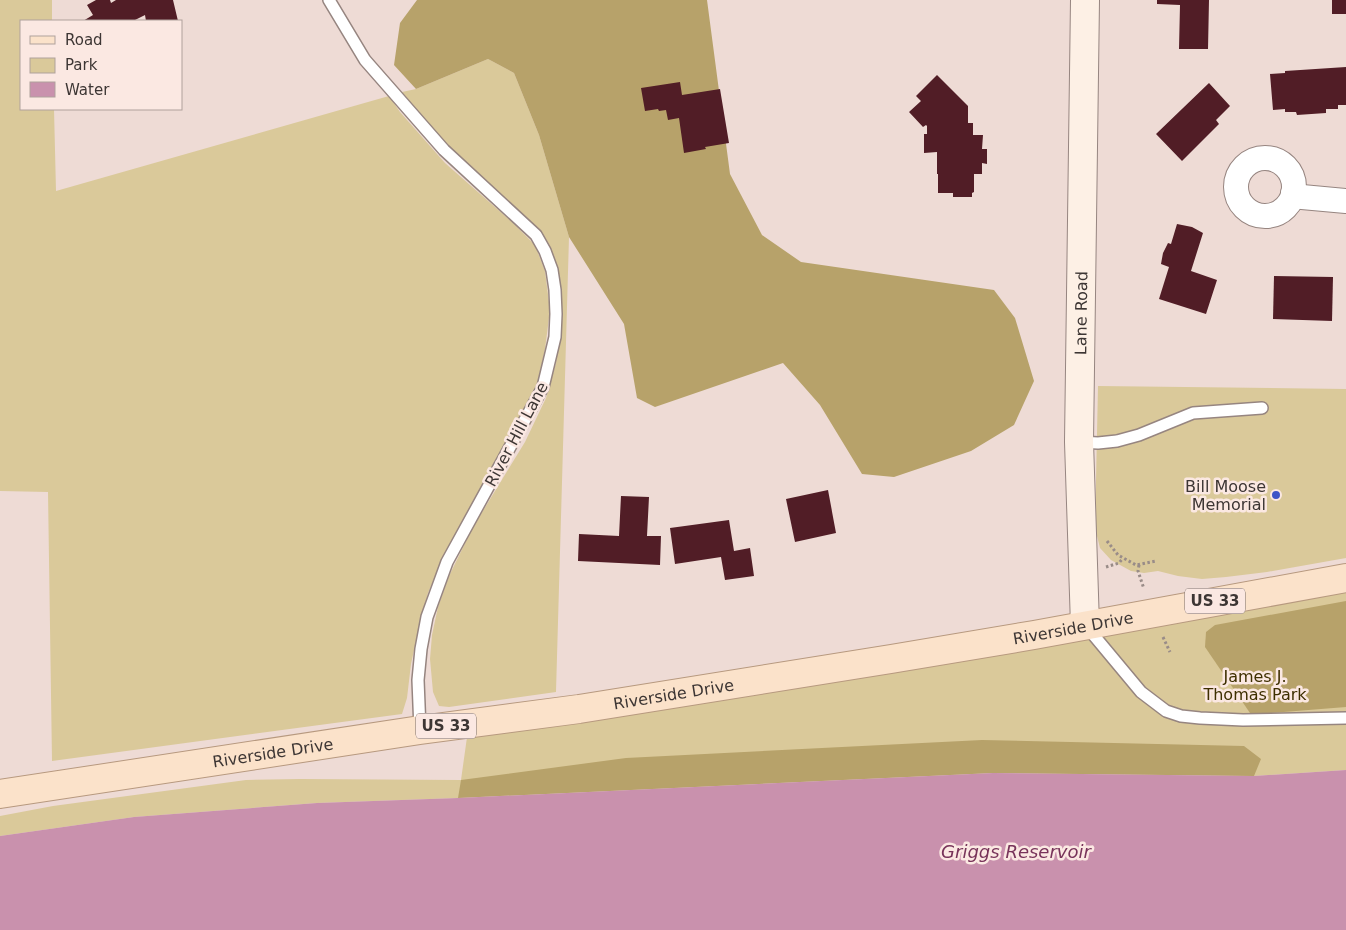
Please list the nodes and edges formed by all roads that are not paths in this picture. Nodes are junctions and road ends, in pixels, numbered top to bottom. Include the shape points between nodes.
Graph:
1 (329, 0) edge
2 (1085, 0) edge
3 (1293, 193) dead end
4 (1346, 201) edge
5 (1262, 408) dead end
6 (1080, 442) junction
7 (1346, 578) edge
8 (1085, 625) junction
9 (1346, 718) edge
10 (420, 730) junction
11 (0, 794) edge

1 - 10 lane, River Hill Lane via 365,60 444,150 536,235 552,270 555,290 555,337 543,387 448,562 427,617 418,680
2 - 6 street, Lane Road
3 - 4 street via 1302,197
5 - 6 lane via 1193,413 1117,441
6 - 8 street, Lane Road
7 - 8 main road, Riverside Drive / US 33
8 - 9 lane via 1141,692 1166,711 1182,716 1243,720
8 - 10 main road, Riverside Drive / US 33 via 579,709
10 - 11 main road, Riverside Drive / US 33

